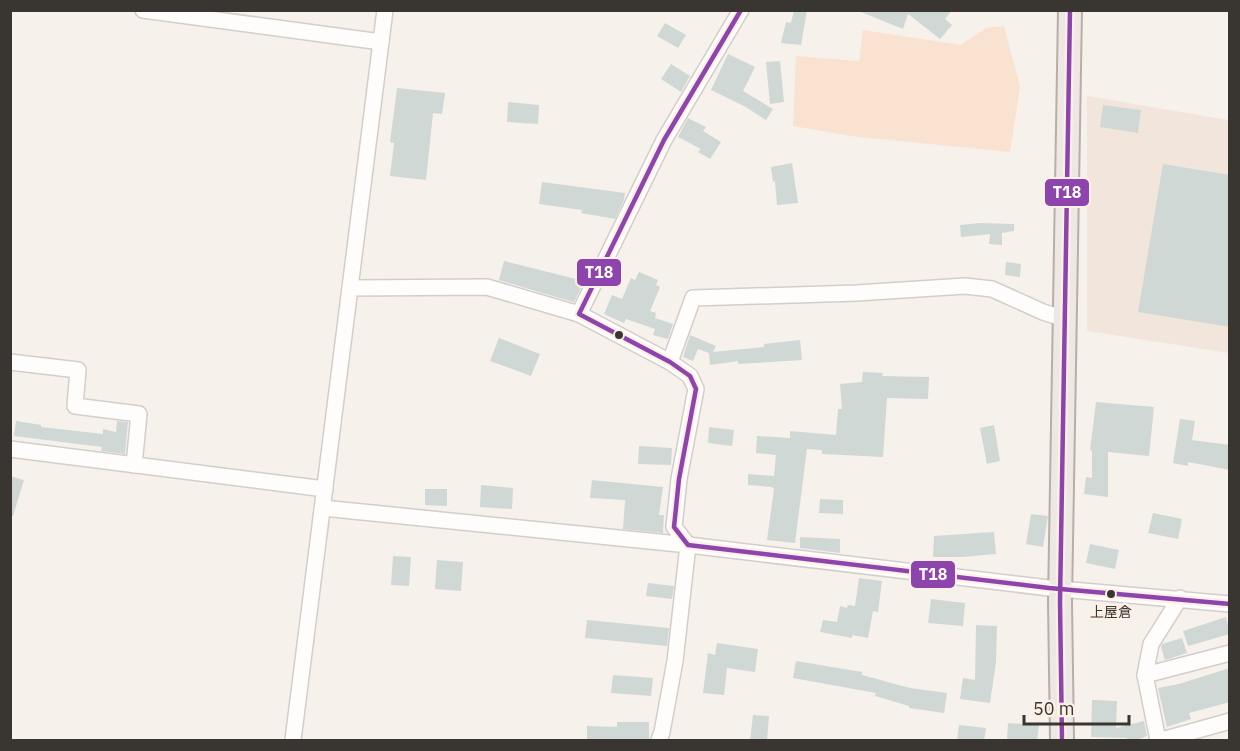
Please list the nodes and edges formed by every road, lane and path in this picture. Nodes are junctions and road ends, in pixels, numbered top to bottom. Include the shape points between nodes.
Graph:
1 (143, 10) edge
2 (385, 10) edge
3 (741, 10) edge
4 (1070, 10) edge
5 (381, 42) junction
6 (350, 288) junction
7 (579, 314) junction
8 (1065, 319) junction
9 (10, 362) edge
10 (670, 362) junction
11 (10, 449) edge
12 (134, 465) junction
13 (325, 489) junction
14 (323, 508) junction
15 (688, 545) junction
16 (1060, 589) junction
17 (1180, 598) junction
18 (1230, 604) edge
19 (1230, 653) edge
20 (1145, 675) junction
21 (1230, 721) edge
22 (293, 741) edge
23 (658, 741) edge
24 (1062, 741) edge
25 (1160, 741) edge

1 - 5 street
2 - 5 street
3 - 7 street via 664,140
4 - 8 main road
5 - 6 street
6 - 7 street via 487,287
6 - 13 street
7 - 10 street
8 - 10 street via 992,289 965,286 693,298
8 - 16 main road
9 - 12 street via 78,370 75,406 138,414
10 - 15 street via 690,376 696,389 674,527
11 - 12 street
12 - 13 street
13 - 14 street
14 - 15 street
14 - 22 street
15 - 16 street
15 - 23 street via 675,661
16 - 17 street
16 - 24 main road
17 - 18 street
17 - 20 street via 1151,644
19 - 20 street
20 - 25 street
21 - 25 street

